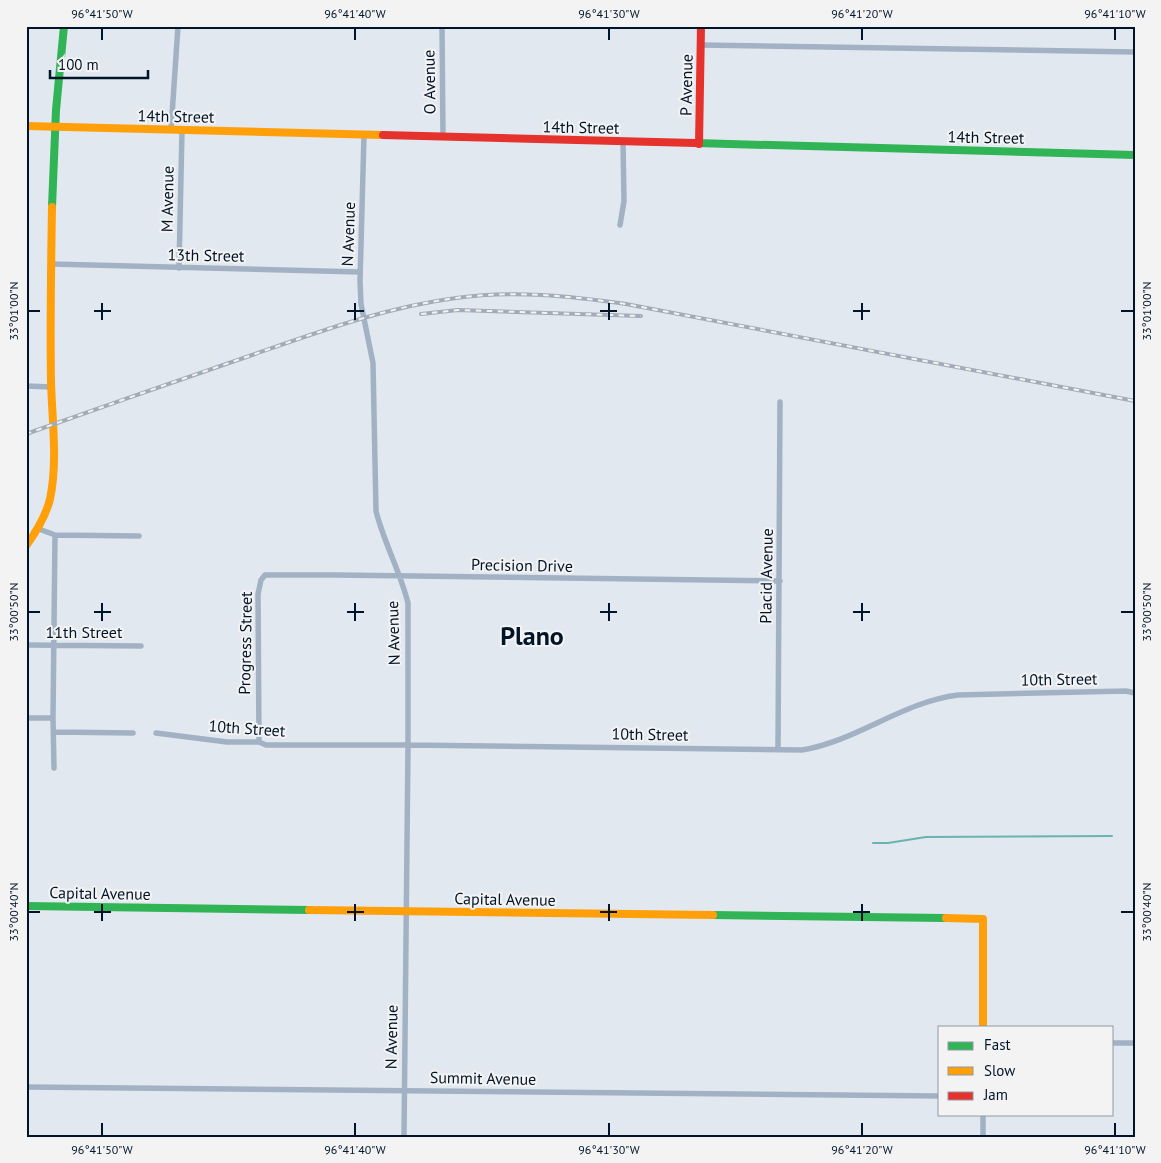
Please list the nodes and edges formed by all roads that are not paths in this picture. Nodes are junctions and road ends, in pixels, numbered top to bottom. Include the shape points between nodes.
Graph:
1 (64, 26) edge
2 (178, 26) edge
3 (442, 26) edge
4 (701, 26) edge
5 (700, 45) junction
6 (1135, 52) edge
7 (26, 126) edge
8 (54, 127) junction
9 (171, 130) junction
10 (182, 130) junction
11 (364, 135) junction
12 (443, 137) junction
13 (623, 142) junction
14 (699, 144) junction
15 (1135, 155) edge
16 (620, 225) dead end
17 (51, 264) junction
18 (180, 268) junction
19 (360, 272) junction
20 (26, 386) edge
21 (51, 387) junction
22 (780, 402) dead end
23 (39, 529) junction
24 (55, 535) junction
25 (140, 536) dead end
26 (26, 546) edge
27 (265, 575) joint
28 (401, 577) junction
29 (780, 582) junction
30 (26, 645) edge
31 (54, 646) junction
32 (142, 646) dead end
33 (1135, 692) edge
34 (26, 718) edge
35 (53, 718) junction
36 (54, 732) junction
37 (134, 733) dead end
38 (156, 734) dead end
39 (259, 742) junction
40 (408, 745) junction
41 (778, 749) junction
42 (54, 768) dead end
43 (26, 906) edge
44 (406, 911) junction
45 (983, 1026) edge
46 (1114, 1042) edge
47 (1135, 1043) edge
48 (26, 1087) edge
49 (404, 1091) junction
50 (938, 1096) edge
51 (983, 1116) edge
52 (404, 1137) edge
53 (983, 1137) edge

1 - 8 main road
2 - 9 street
3 - 12 street, O Avenue
4 - 5 main road, P Avenue
5 - 6 street
5 - 14 main road, P Avenue
7 - 8 main road, 14th Street
8 - 9 main road, 14th Street
8 - 17 main road
9 - 10 main road, 14th Street
10 - 11 main road, 14th Street
10 - 18 street, M Avenue
11 - 12 main road, 14th Street
11 - 19 street, N Avenue
12 - 13 main road, 14th Street
13 - 14 main road, 14th Street
13 - 16 street via 624,201
14 - 15 main road, 14th Street
17 - 18 street, 13th Street
17 - 21 main road
18 - 19 street, 13th Street
19 - 28 street, N Avenue via 361,304 373,363 376,511
20 - 21 street
21 - 23 main road via 52,482
22 - 29 street, Placid Avenue
23 - 24 street
23 - 26 main road
24 - 25 street
24 - 31 street
27 - 28 street, Precision Drive
27 - 39 street, Progress Street via 258,594
28 - 29 street, Precision Drive
28 - 40 street, N Avenue via 408,603
29 - 41 street, Placid Avenue
30 - 31 street, 11th Street
31 - 32 street, 11th Street
31 - 35 street
33 - 41 street, 10th Street via 958,694 939,697 825,746 802,750
34 - 35 street
35 - 36 street
36 - 37 street
36 - 42 street
38 - 39 street, 10th Street
39 - 40 street, 10th Street via 266,745
40 - 41 street, 10th Street
40 - 44 street, N Avenue
43 - 44 main road, Capital Avenue
44 - 45 main road, Capital Avenue via 983,919
44 - 49 street, N Avenue
46 - 47 street
48 - 49 street, Summit Avenue
49 - 50 street, Summit Avenue
49 - 52 street, N Avenue
51 - 53 street

